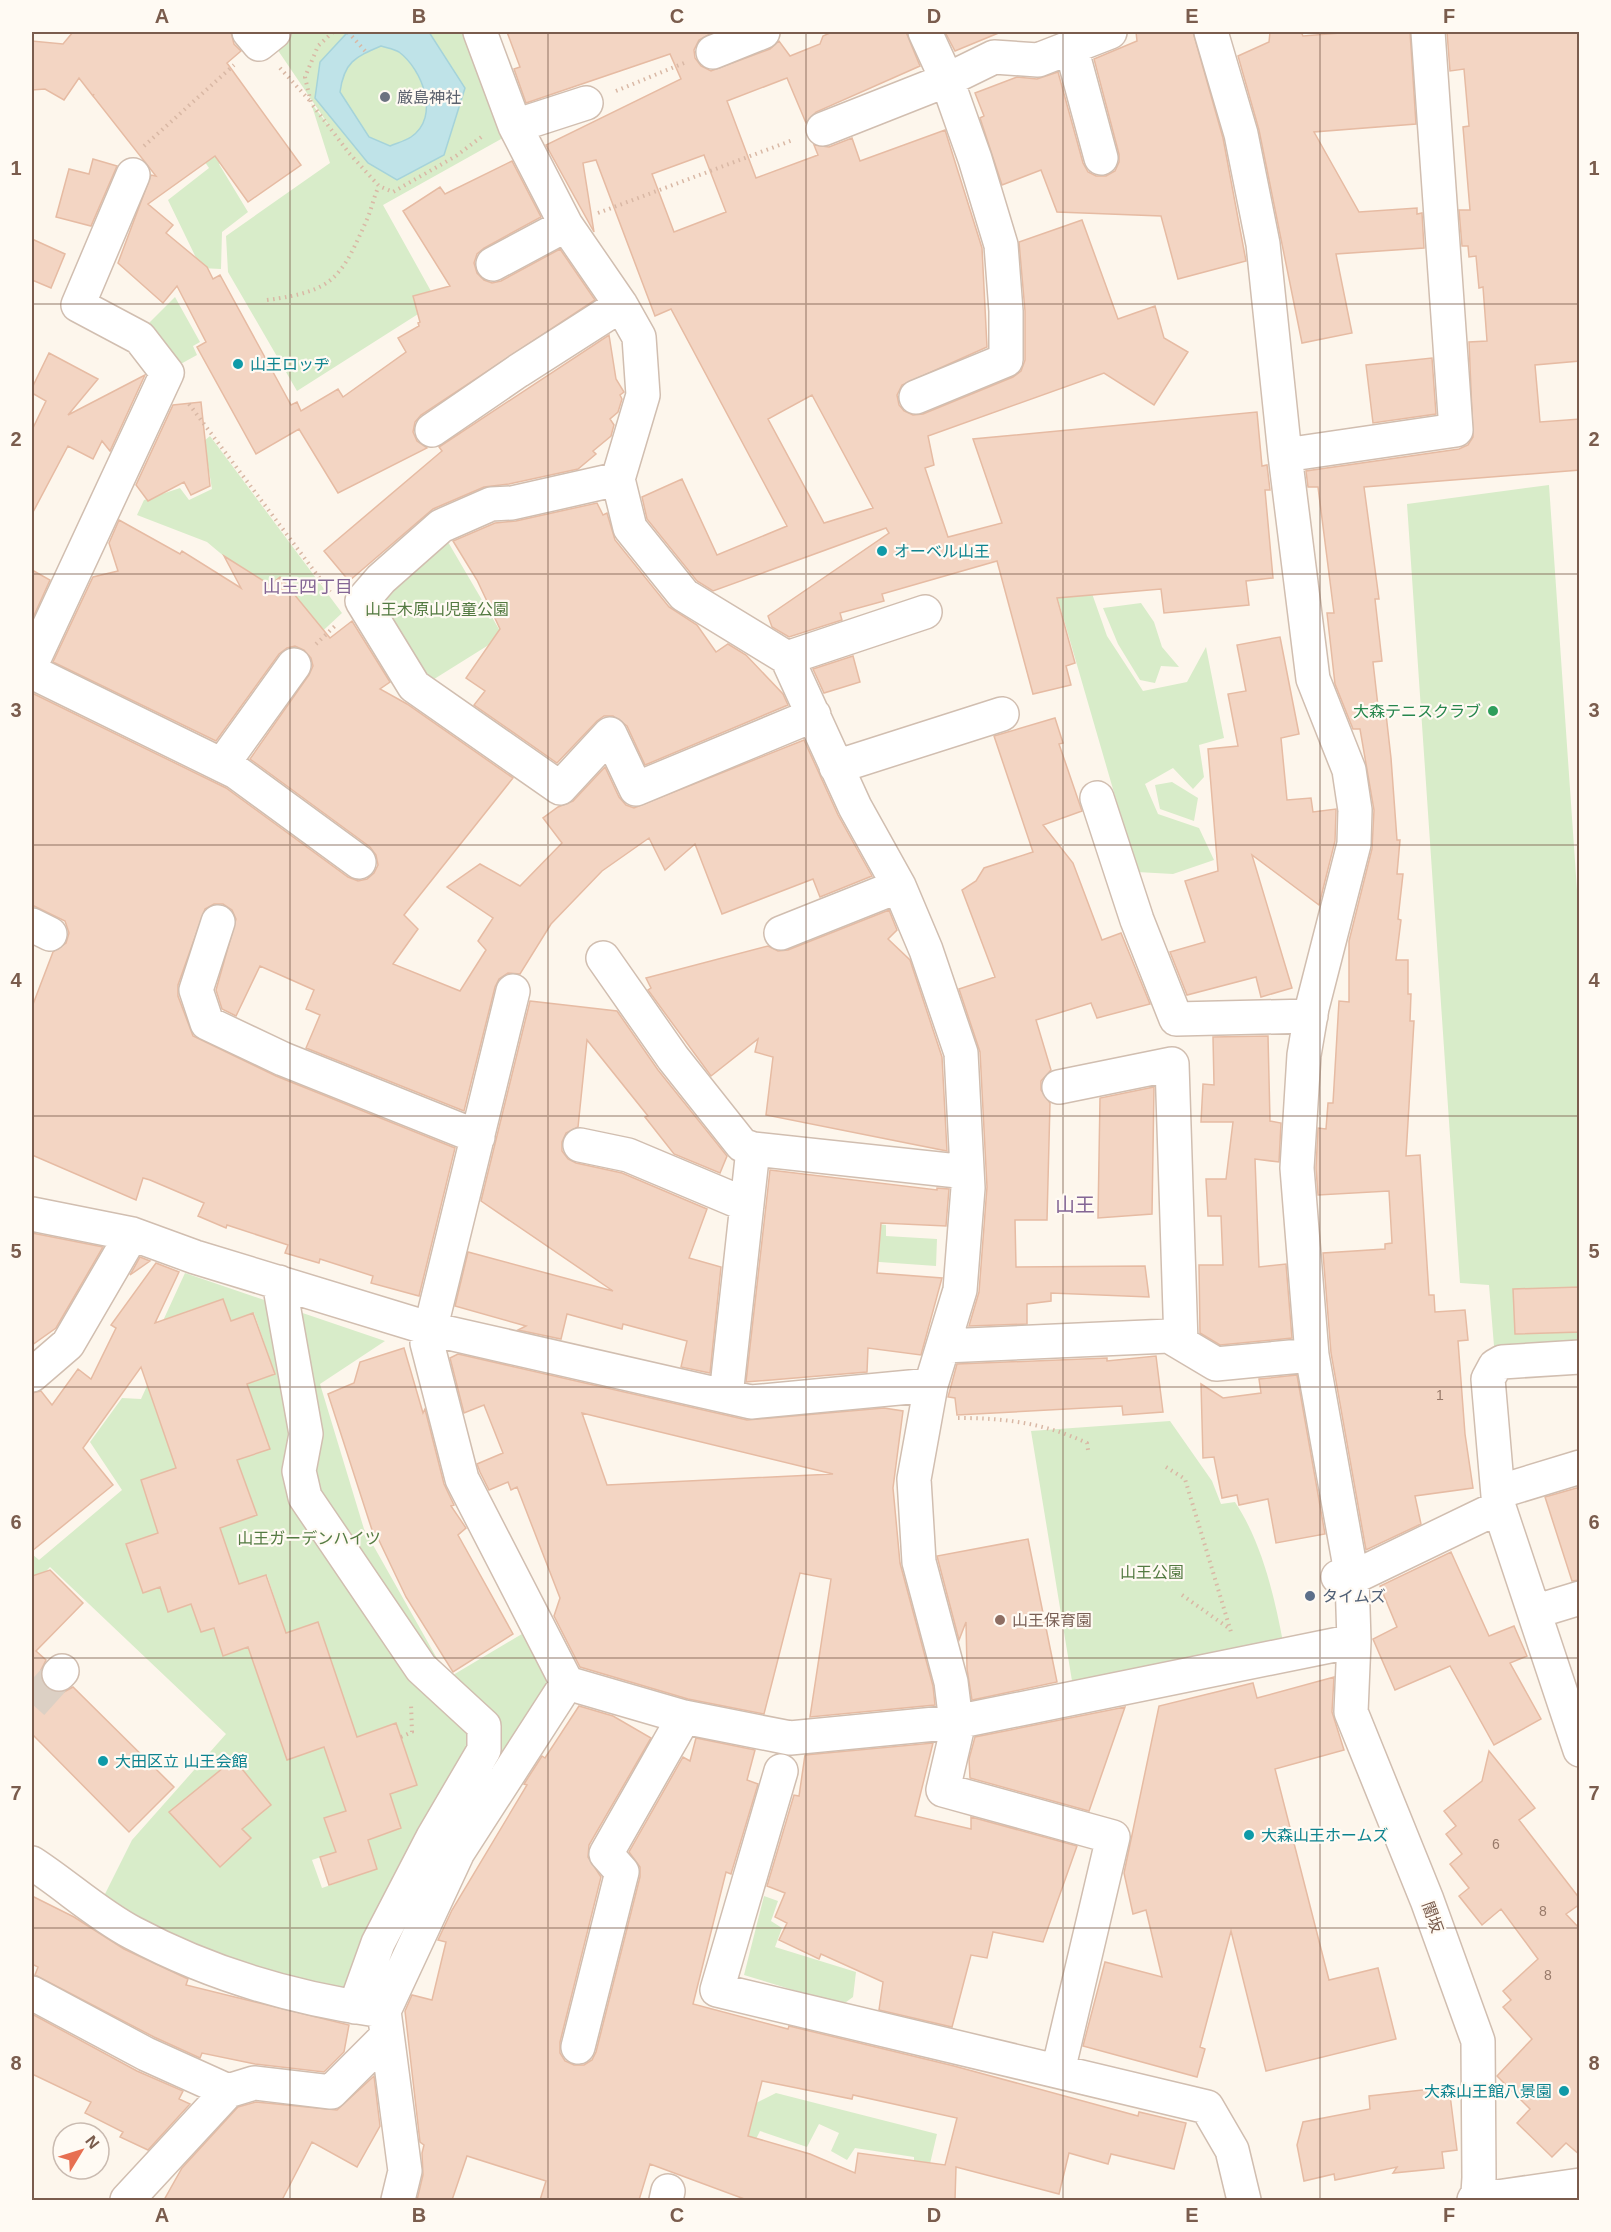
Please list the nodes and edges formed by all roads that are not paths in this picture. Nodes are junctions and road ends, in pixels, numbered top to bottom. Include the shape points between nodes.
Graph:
1 (480, 32) edge
2 (763, 32) edge
3 (925, 32) edge
4 (1110, 32) edge
5 (1211, 32) edge
6 (1428, 32) edge
7 (1071, 47) junction
8 (713, 52) road end
9 (947, 80) junction
10 (586, 103) road end
11 (503, 128) junction
12 (823, 129) road end
13 (1101, 158) dead end
14 (133, 175) road end
15 (566, 225) junction
16 (493, 264) dead end
17 (621, 305) junction
18 (916, 397) dead end
19 (432, 430) dead end
20 (1285, 455) junction
21 (618, 479) junction
22 (925, 612) dead end
23 (787, 658) junction
24 (32, 663) edge
25 (294, 665) road end
26 (32, 672) edge
27 (1002, 714) dead end
28 (814, 716) junction
29 (222, 765) junction
30 (836, 767) junction
31 (1096, 798) dead end
32 (359, 862) dead end
33 (899, 886) junction
34 (218, 922) dead end
35 (781, 933) dead end
36 (603, 958) dead end
37 (513, 991) dead end
38 (1311, 1016) junction
39 (1059, 1087) dead end
40 (478, 1137) junction
41 (580, 1145) dead end
42 (753, 1149) junction
43 (967, 1172) junction
44 (747, 1205) junction
45 (32, 1214) edge
46 (132, 1234) junction
47 (279, 1282) junction
48 (431, 1329) junction
49 (1181, 1343) junction
50 (944, 1346) junction
51 (1312, 1354) junction
52 (1580, 1357) edge
53 (32, 1375) edge
54 (931, 1386) junction
55 (726, 1396) junction
56 (1580, 1467) edge
57 (1499, 1500) junction
58 (1345, 1577) junction
59 (1580, 1598) edge
60 (1534, 1612) junction
61 (1354, 1641) junction
62 (567, 1683) junction
63 (684, 1717) junction
64 (956, 1722) junction
65 (1580, 1750) edge
66 (781, 1771) dead end
67 (32, 1863) edge
68 (32, 1993) edge
69 (375, 2018) junction
70 (578, 2047) dead end
71 (1058, 2071) junction
72 (228, 2091) junction
73 (1580, 2185) edge
74 (1476, 2197) edge
75 (127, 2200) edge
76 (398, 2200) edge
77 (1244, 2200) edge

1 - 11 street
2 - 8 street
3 - 9 street
4 - 7 street
5 - 20 street, 闇坂 via 1241,134 1263,244
6 - 20 street via 1432,162 1456,430
7 - 9 street via 1038,60 994,57
7 - 13 street
9 - 12 street
9 - 18 street via 1001,245 1006,360
10 - 11 street
11 - 15 street
14 - 24 street via 78,306 140,338 167,373
15 - 16 street
15 - 17 street
17 - 19 street
17 - 21 street via 639,337 643,395
20 - 38 street, 闇坂 via 1313,679 1349,770 1355,810 1354,844
21 - 23 street via 630,528 684,595
21 - 28 street via 512,503 491,504 441,526 381,579 362,601 414,686 560,788 610,734 636,789
22 - 23 street
23 - 28 street
25 - 29 street
26 - 29 street
27 - 30 street
28 - 30 street
29 - 32 street
30 - 33 street
31 - 38 street via 1137,920 1176,1018
33 - 35 street
33 - 43 street via 926,950 961,1053
34 - 40 street via 196,990 207,1023 305,1069
36 - 42 street via 673,1058 742,1145
37 - 40 street
38 - 51 street, 闇坂 via 1304,1055 1297,1168
39 - 49 street via 1172,1064
40 - 48 street
41 - 44 street via 628,1155
42 - 43 street
42 - 44 street
43 - 50 street via 960,1290
44 - 55 street
45 - 46 street
46 - 47 street
46 - 53 street via 68,1344
47 - 48 street
47 - 69 street via 306,1434 299,1471 305,1497 421,1668 484,1726 484,1750 378,1943
48 - 55 street
48 - 62 street via 427,1342 462,1479
49 - 50 street via 1169,1336
49 - 51 street via 1216,1364
50 - 54 street
51 - 58 street, 闇坂
52 - 57 street via 1512,1360 1492,1370 1489,1383
54 - 55 street via 751,1402
54 - 64 street via 914,1479 919,1562 951,1682
56 - 57 street
57 - 58 street
57 - 60 street
58 - 61 street, 闇坂
59 - 60 street
60 - 65 street
61 - 64 street
61 - 74 street, 闇坂 via 1351,1712 1427,1900 1478,2041
62 - 63 street
62 - 69 street via 458,1852
63 - 64 street via 790,1738
63 - 70 street via 606,1854 622,1872
64 - 71 street via 943,1790 1113,1837
66 - 71 street via 717,1990
67 - 69 street via 132,1933 216,1971
68 - 72 street via 146,2054
69 - 72 street via 331,2092 254,2083
69 - 76 street via 405,2171
71 - 77 street via 1207,2107 1232,2150
72 - 75 street
73 - 74 street via 1497,2198

